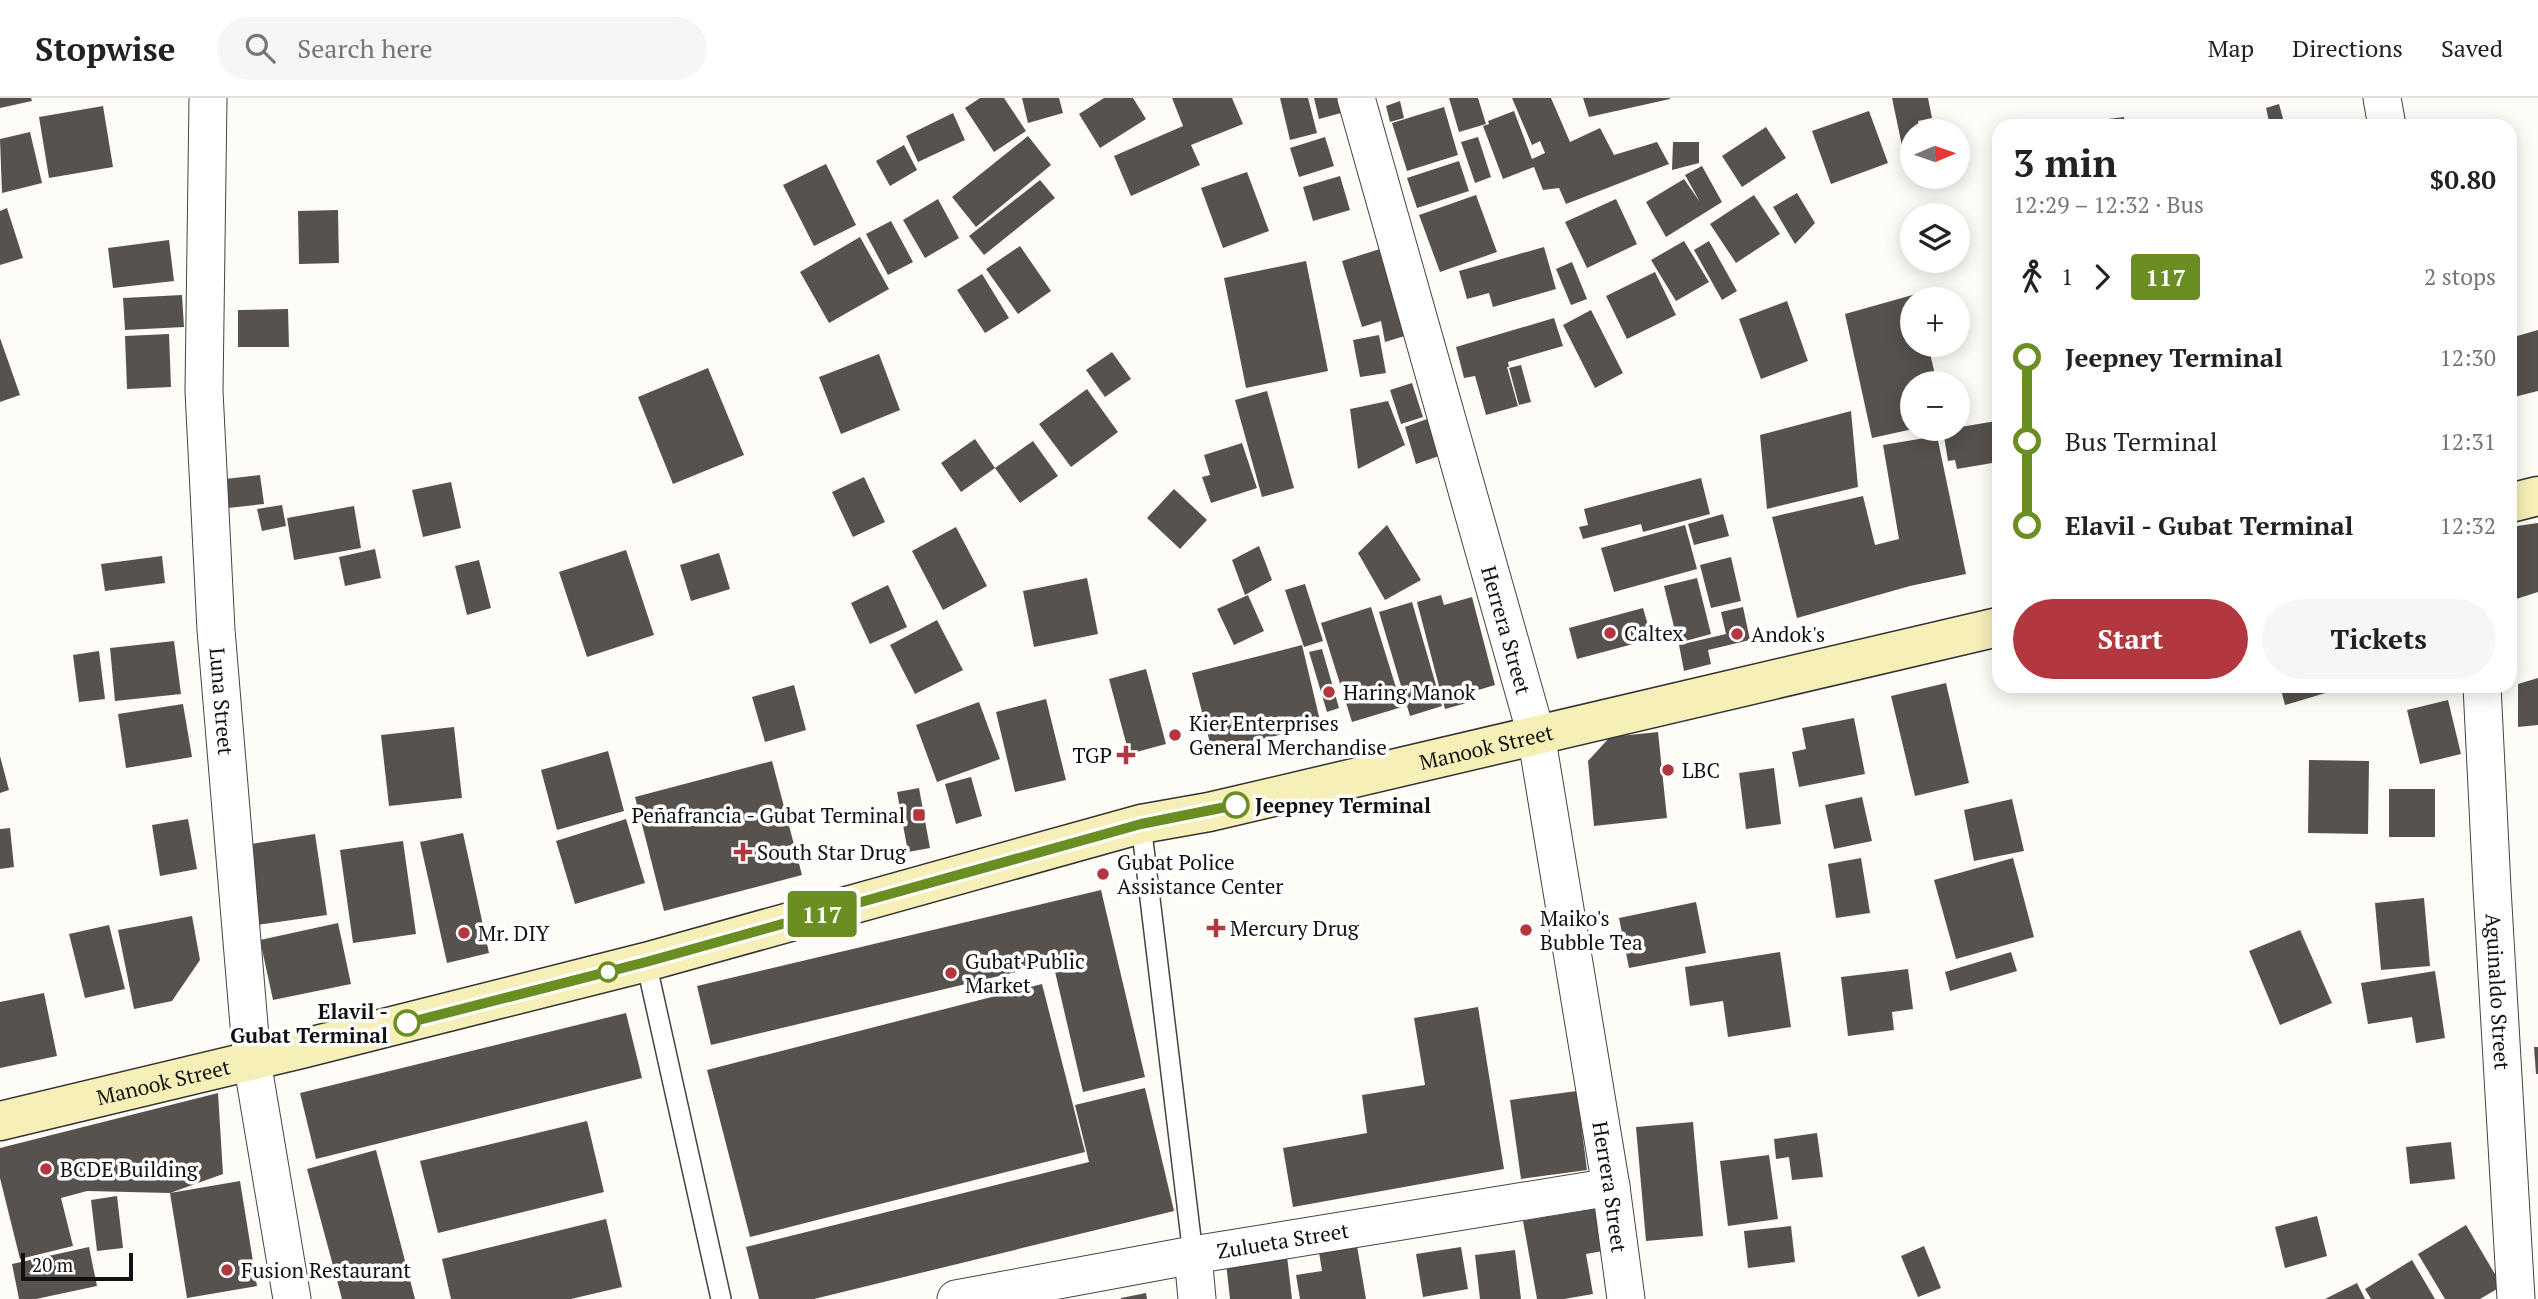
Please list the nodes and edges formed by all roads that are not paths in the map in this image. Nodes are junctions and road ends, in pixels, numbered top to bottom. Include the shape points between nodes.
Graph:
1 (208, 98) edge
2 (1356, 98) edge
3 (2382, 98) edge
4 (2386, 119) edge
5 (2538, 496) edge
6 (2517, 501) edge
7 (1992, 628) edge
8 (2482, 693) edge
9 (1536, 734) junction
10 (1141, 824) junction
11 (646, 962) junction
12 (252, 1061) junction
13 (0, 1121) edge
14 (1611, 1187) junction
15 (1193, 1255) junction
16 (292, 1299) edge
17 (720, 1299) edge
18 (956, 1299) edge
19 (1197, 1299) edge
20 (1626, 1299) edge
21 (2516, 1299) edge

1 - 12 street, Luna Street via 204,391 216,630
2 - 9 street, Herrera Street
3 - 4 street
5 - 6 main road
7 - 9 main road, Manook Street
8 - 21 street, Aguinaldo Street
9 - 10 main road, Manook Street
9 - 14 street, Herrera Street
10 - 11 main road, Manook Street
10 - 15 lane
11 - 12 main road, Manook Street
11 - 17 lane
12 - 13 main road, Manook Street
12 - 16 street, Luna Street
14 - 15 street, Zulueta Street
14 - 20 street, Herrera Street
15 - 18 street, Zulueta Street
15 - 19 street

